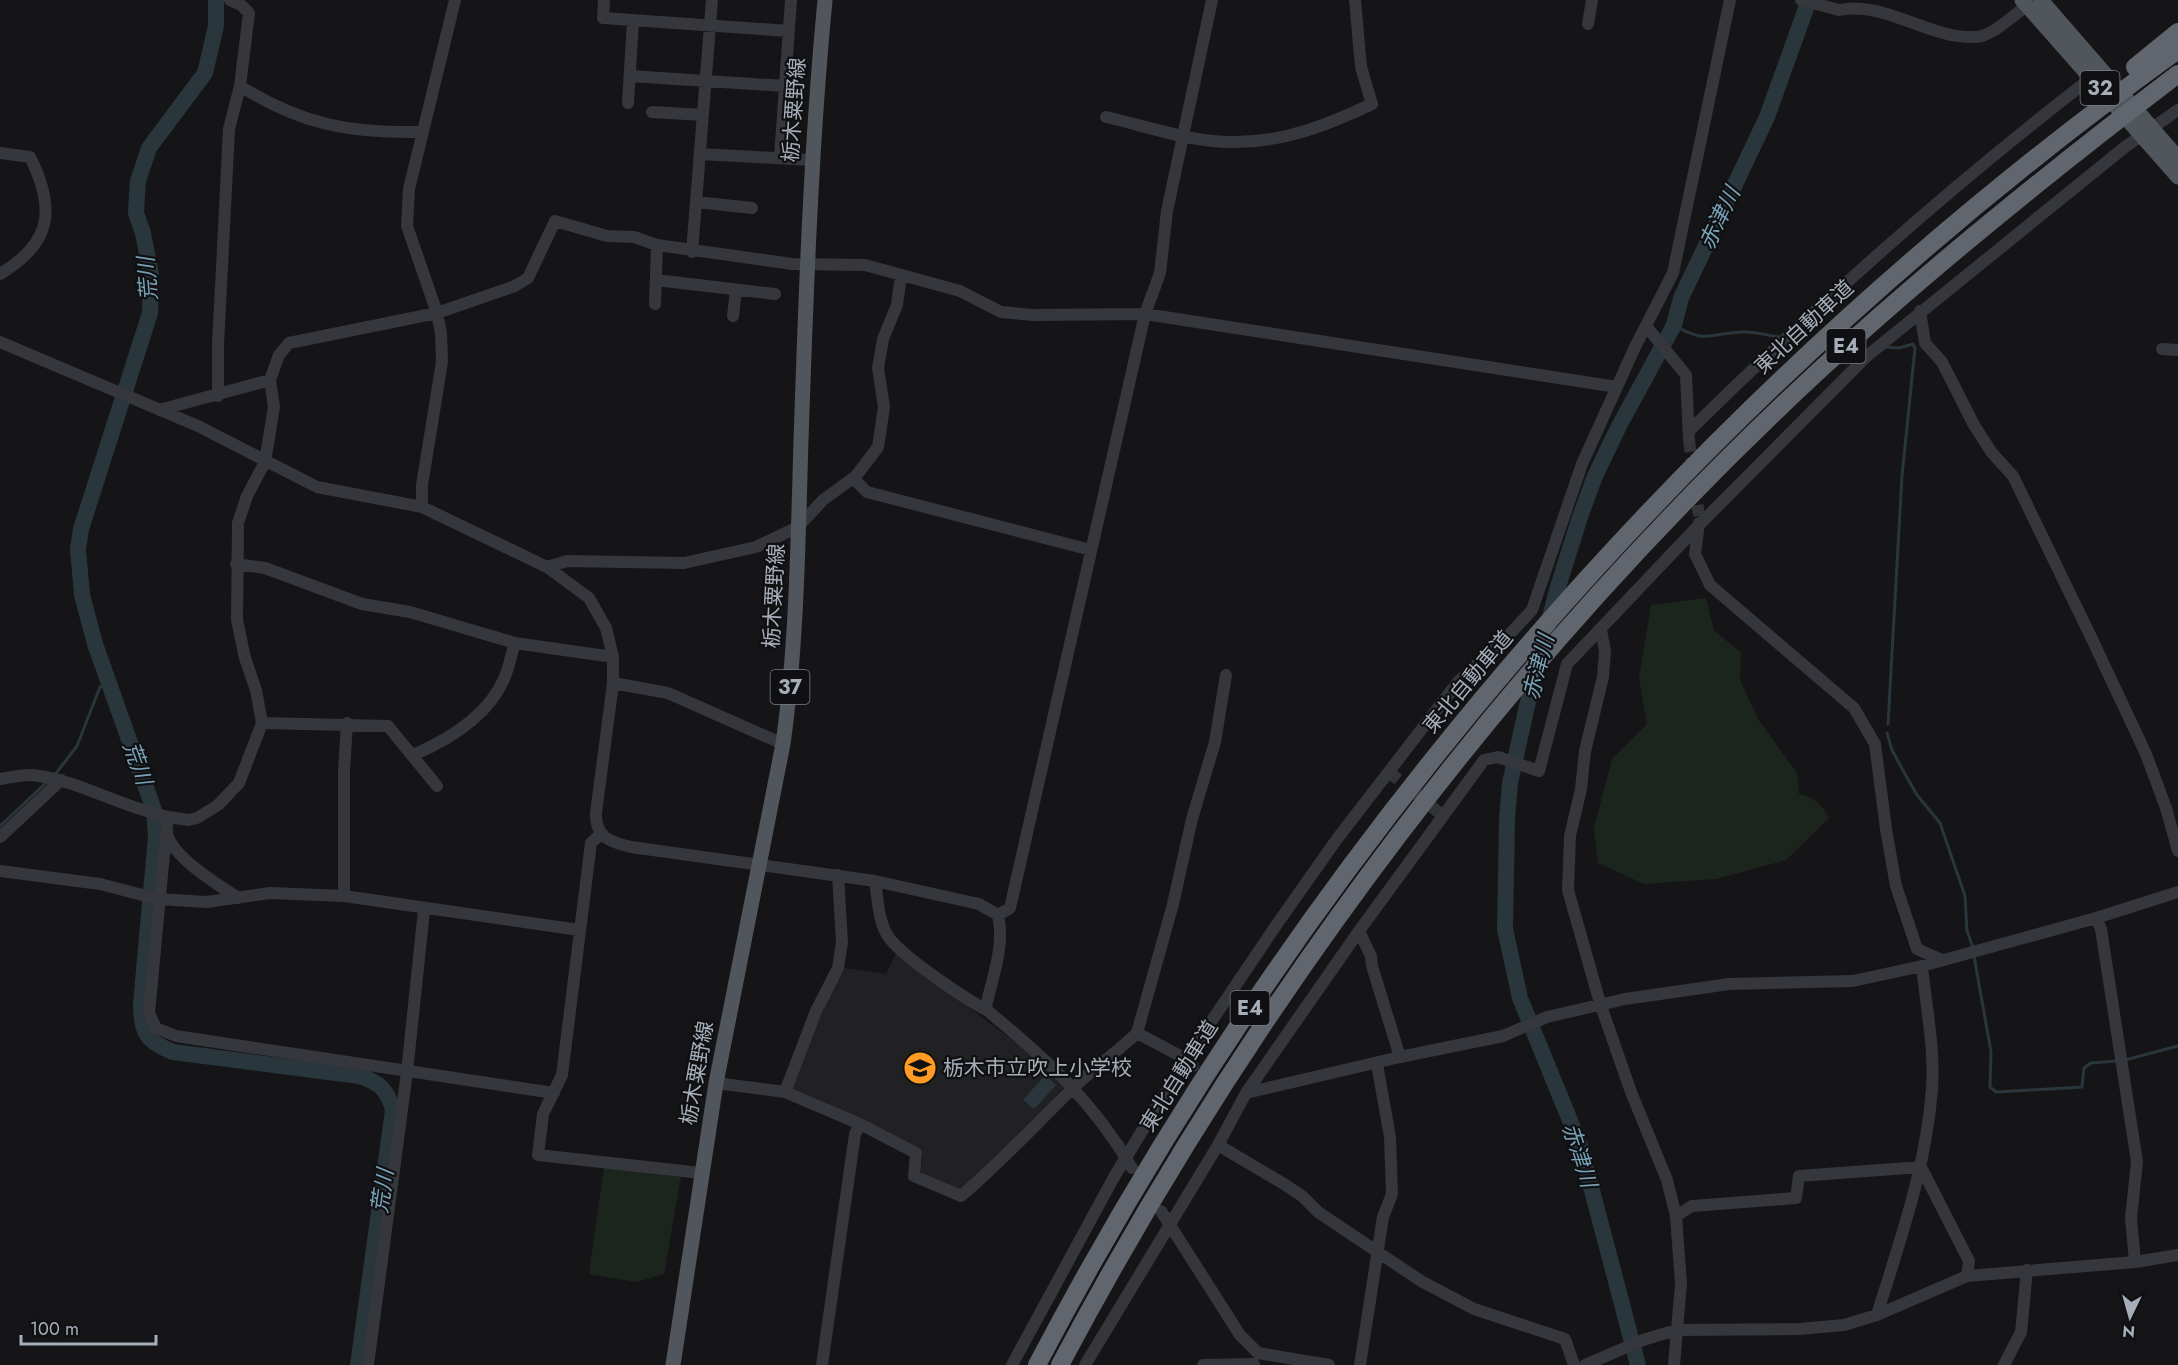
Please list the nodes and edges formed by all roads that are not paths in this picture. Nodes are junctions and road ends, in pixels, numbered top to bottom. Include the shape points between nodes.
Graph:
1 (230, 0) edge
2 (455, 0) edge
3 (604, 0) edge
4 (712, 0) edge
5 (791, 0) edge
6 (825, 0) edge
7 (1212, 0) edge
8 (1355, 0) edge
9 (1592, 0) edge
10 (1730, 0) edge
11 (1801, 0) edge
12 (2031, 1) edge
13 (633, 21) junction
14 (1588, 24) dead end
15 (710, 27) junction
16 (789, 31) junction
17 (2178, 32) edge
18 (2178, 50) edge
19 (2178, 74) edge
20 (630, 76) junction
21 (2091, 78) junction
22 (2128, 79) junction
23 (706, 82) junction
24 (240, 86) junction
25 (785, 86) junction
26 (628, 103) dead end
27 (2178, 110) edge
28 (652, 112) dead end
29 (703, 115) junction
30 (1106, 117) dead end
31 (421, 132) junction
32 (2147, 132) junction
33 (1182, 135) junction
34 (0, 153) edge
35 (700, 154) junction
36 (780, 158) junction
37 (2178, 158) edge
38 (811, 160) junction
39 (2178, 177) edge
40 (696, 202) junction
41 (752, 208) dead end
42 (657, 245) junction
43 (692, 252) junction
44 (807, 264) junction
45 (0, 274) edge
46 (901, 275) junction
47 (656, 280) junction
48 (736, 290) junction
49 (775, 294) dead end
50 (655, 304) dead end
51 (1920, 311) junction
52 (437, 313) junction
53 (1145, 314) junction
54 (733, 316) dead end
55 (1646, 326) junction
56 (0, 342) edge
57 (2162, 349) dead end
58 (2178, 350) edge
59 (270, 380) junction
60 (1617, 387) junction
61 (218, 396) junction
62 (159, 410) junction
63 (265, 462) junction
64 (853, 478) junction
65 (422, 507) junction
66 (1699, 520) junction
67 (798, 527) junction
68 (1091, 550) junction
69 (237, 564) junction
70 (547, 567) junction
71 (1600, 630) junction
72 (515, 643) junction
73 (613, 657) junction
74 (1226, 675) dead end
75 (613, 683) junction
76 (262, 723) junction
77 (347, 723) junction
78 (783, 744) junction
79 (413, 755) junction
80 (0, 779) edge
81 (61, 780) junction
82 (437, 786) dead end
83 (169, 817) junction
84 (166, 832) junction
85 (601, 834) junction
86 (0, 837) edge
87 (2178, 852) edge
88 (760, 863) junction
89 (0, 871) edge
90 (838, 875) junction
91 (876, 881) junction
92 (2178, 892) edge
93 (344, 896) junction
94 (238, 898) junction
95 (158, 899) junction
96 (424, 910) junction
97 (998, 915) junction
98 (2097, 918) junction
99 (579, 930) junction
100 (1359, 931) junction
101 (1942, 960) junction
102 (1922, 966) junction
103 (1600, 1003) junction
104 (988, 1011) junction
105 (1137, 1033) junction
106 (1400, 1057) junction
107 (1190, 1063) junction
108 (1377, 1064) junction
109 (407, 1072) junction
110 (716, 1083) junction
111 (1074, 1087) junction
112 (785, 1092) junction
113 (554, 1093) junction
114 (1246, 1093) junction
115 (860, 1124) junction
116 (1218, 1145) junction
117 (1129, 1163) junction
118 (1921, 1167) junction
119 (701, 1173) junction
120 (1161, 1211) dead end
121 (1676, 1216) junction
122 (1170, 1224) junction
123 (1379, 1253) junction
124 (2178, 1255) edge
125 (2135, 1262) junction
126 (2027, 1270) junction
127 (1967, 1276) junction
128 (1877, 1315) junction
129 (1676, 1330) junction
130 (1606, 1358) edge
131 (1255, 1361) edge
132 (368, 1365) edge
133 (673, 1365) edge
134 (822, 1365) edge
135 (1012, 1365) edge
136 (1037, 1365) edge
137 (1060, 1365) edge
138 (1084, 1365) edge
139 (1203, 1365) edge
140 (1329, 1365) edge
141 (1360, 1365) edge
142 (1574, 1365) edge
143 (1585, 1365) edge
144 (1674, 1365) edge
145 (2004, 1365) edge

1 - 24 street via 249,13
2 - 31 street
3 - 13 street via 603,18
4 - 15 street
5 - 16 street
6 - 38 main road, 栃木粟野線 / 37
7 - 33 street
8 - 33 street via 1362,67 1372,104 1329,125 1271,139 1231,142
9 - 14 street
10 - 55 street via 1673,273
11 - 12 street via 1839,10 1853,3 1867,3 1952,33 1975,37 1988,34
12 - 21 main road, 32
12 - 32 main road, 32
13 - 15 street
13 - 20 street
15 - 16 street
15 - 23 street
16 - 25 street
17 - 22 highway
18 - 22 highway
19 - 137 highway, 東北自動車道 / E4 via 1986,223 1839,352 1757,429 1601,591 1487,725 1372,871 1263,1025 1155,1194
20 - 23 street
20 - 26 street
21 - 32 main road, 32
21 - 55 street via 2010,141 1831,295 1689,436 1686,375
22 - 136 highway, 東北自動車道 / E4 via 1811,350 1613,548 1501,676 1353,862 1244,1016 1136,1186
23 - 25 street
23 - 29 street
24 - 31 street via 312,120 343,129
24 - 61 street via 229,129
25 - 36 street
27 - 32 street
28 - 29 street
29 - 35 street
30 - 33 street
31 - 52 street via 409,189 407,226
32 - 37 main road, 32
32 - 39 main road, 32
32 - 51 street
33 - 53 street via 1160,250 1160,273
34 - 45 street via 30,157 40,177 45,204 44,226 37,245
35 - 36 street
35 - 40 street
36 - 38 street
38 - 44 main road, 栃木粟野線 / 37
40 - 41 street
40 - 43 street
42 - 43 street
42 - 47 street
42 - 52 street via 555,221 528,278
43 - 44 street
44 - 46 street via 865,265
44 - 67 main road, 栃木粟野線 / 37
46 - 53 street via 960,291 1001,312
46 - 64 street via 897,305 883,339 878,368 884,407 881,437 869,462
47 - 48 street
47 - 50 street
48 - 49 street
48 - 54 street
51 - 66 street via 1868,356
51 - 87 street via 1925,343 1942,362 1992,453 2013,476 2092,639 2146,754
52 - 59 street via 289,342 279,355
52 - 65 street via 442,362 422,485
53 - 60 street
53 - 68 street
55 - 60 street
56 - 62 street
57 - 58 street
59 - 61 street
59 - 63 street via 274,407
60 - 107 street via 1564,508 1532,610 1458,682 1343,831
61 - 62 street
62 - 63 street
63 - 65 street via 317,487
63 - 69 street via 238,523
64 - 67 street via 823,500
64 - 68 street via 867,492
65 - 70 street
66 - 71 street
66 - 101 street via 1695,554 1710,585 1854,708 1869,730 1875,744 1896,886 1917,949
67 - 70 street via 756,547 684,563 567,561
67 - 78 main road, 栃木粟野線 / 37 via 792,673
68 - 97 street via 1010,908
69 - 72 street via 265,568 362,604 410,612
69 - 76 street via 237,620
70 - 73 street via 589,598 606,628
71 - 100 street via 1567,664 1539,771 1498,757 1484,760
71 - 103 street via 1605,651 1603,677 1585,751 1568,865 1568,890
72 - 73 street
72 - 79 street via 503,680 480,712 447,739
73 - 75 street
74 - 105 street via 1215,742
75 - 78 street via 668,693
75 - 85 street via 596,813
76 - 77 street
76 - 83 street via 239,783 218,805 198,818
77 - 79 street via 388,726
77 - 93 street
78 - 88 main road, 栃木粟野線 / 37
79 - 82 street
80 - 81 street via 30,775
81 - 83 street via 140,812
81 - 86 street
83 - 84 street
84 - 94 street via 174,848
84 - 95 street
85 - 88 street via 610,842 631,847
85 - 99 street via 591,843
88 - 90 street
88 - 110 main road, 栃木粟野線 / 37
89 - 95 street via 100,884
90 - 91 street
90 - 112 street via 842,943 838,968 816,1011
91 - 97 street via 980,904
91 - 104 street via 879,913 890,938
92 - 98 street
93 - 94 street via 270,893
93 - 96 street
94 - 95 street via 207,902
95 - 109 street via 149,1013 156,1028 176,1036
96 - 99 street
96 - 109 street
97 - 104 street via 999,952
98 - 101 street
98 - 125 street via 2137,1162 2131,1218
99 - 113 street via 562,1074
100 - 106 street via 1371,956
100 - 114 street
101 - 102 street
102 - 103 street via 1854,981 1729,984
102 - 118 street via 1932,1087
103 - 106 street via 1542,1019 1507,1035
103 - 121 street via 1667,1180
104 - 111 street
105 - 107 street
105 - 111 street
106 - 108 street
107 - 117 street
108 - 114 street
108 - 123 street via 1390,1137 1392,1194 1383,1217
109 - 113 street
109 - 132 street
110 - 112 street
110 - 119 main road, 栃木粟野線 / 37
111 - 115 street via 961,1196 914,1176 916,1154
111 - 117 street via 1093,1108
112 - 115 street
113 - 119 street via 543,1114 538,1155
114 - 116 street
115 - 134 street via 855,1134
116 - 122 street
116 - 123 street via 1302,1196 1318,1212
117 - 135 street
118 - 121 street via 1799,1176 1796,1198 1692,1206
118 - 127 street via 1970,1261
118 - 128 street via 1908,1222
119 - 133 main road, 栃木粟野線 / 37
120 - 122 street
121 - 129 street via 1681,1284
122 - 131 street
122 - 138 street
123 - 141 street
123 - 142 street via 1474,1309 1565,1339
124 - 125 street
125 - 126 street
126 - 127 street
126 - 145 street via 2021,1332
127 - 128 street
128 - 129 street via 1844,1325 1799,1329
129 - 130 street
129 - 144 street
130 - 143 street
131 - 139 street
131 - 140 street

